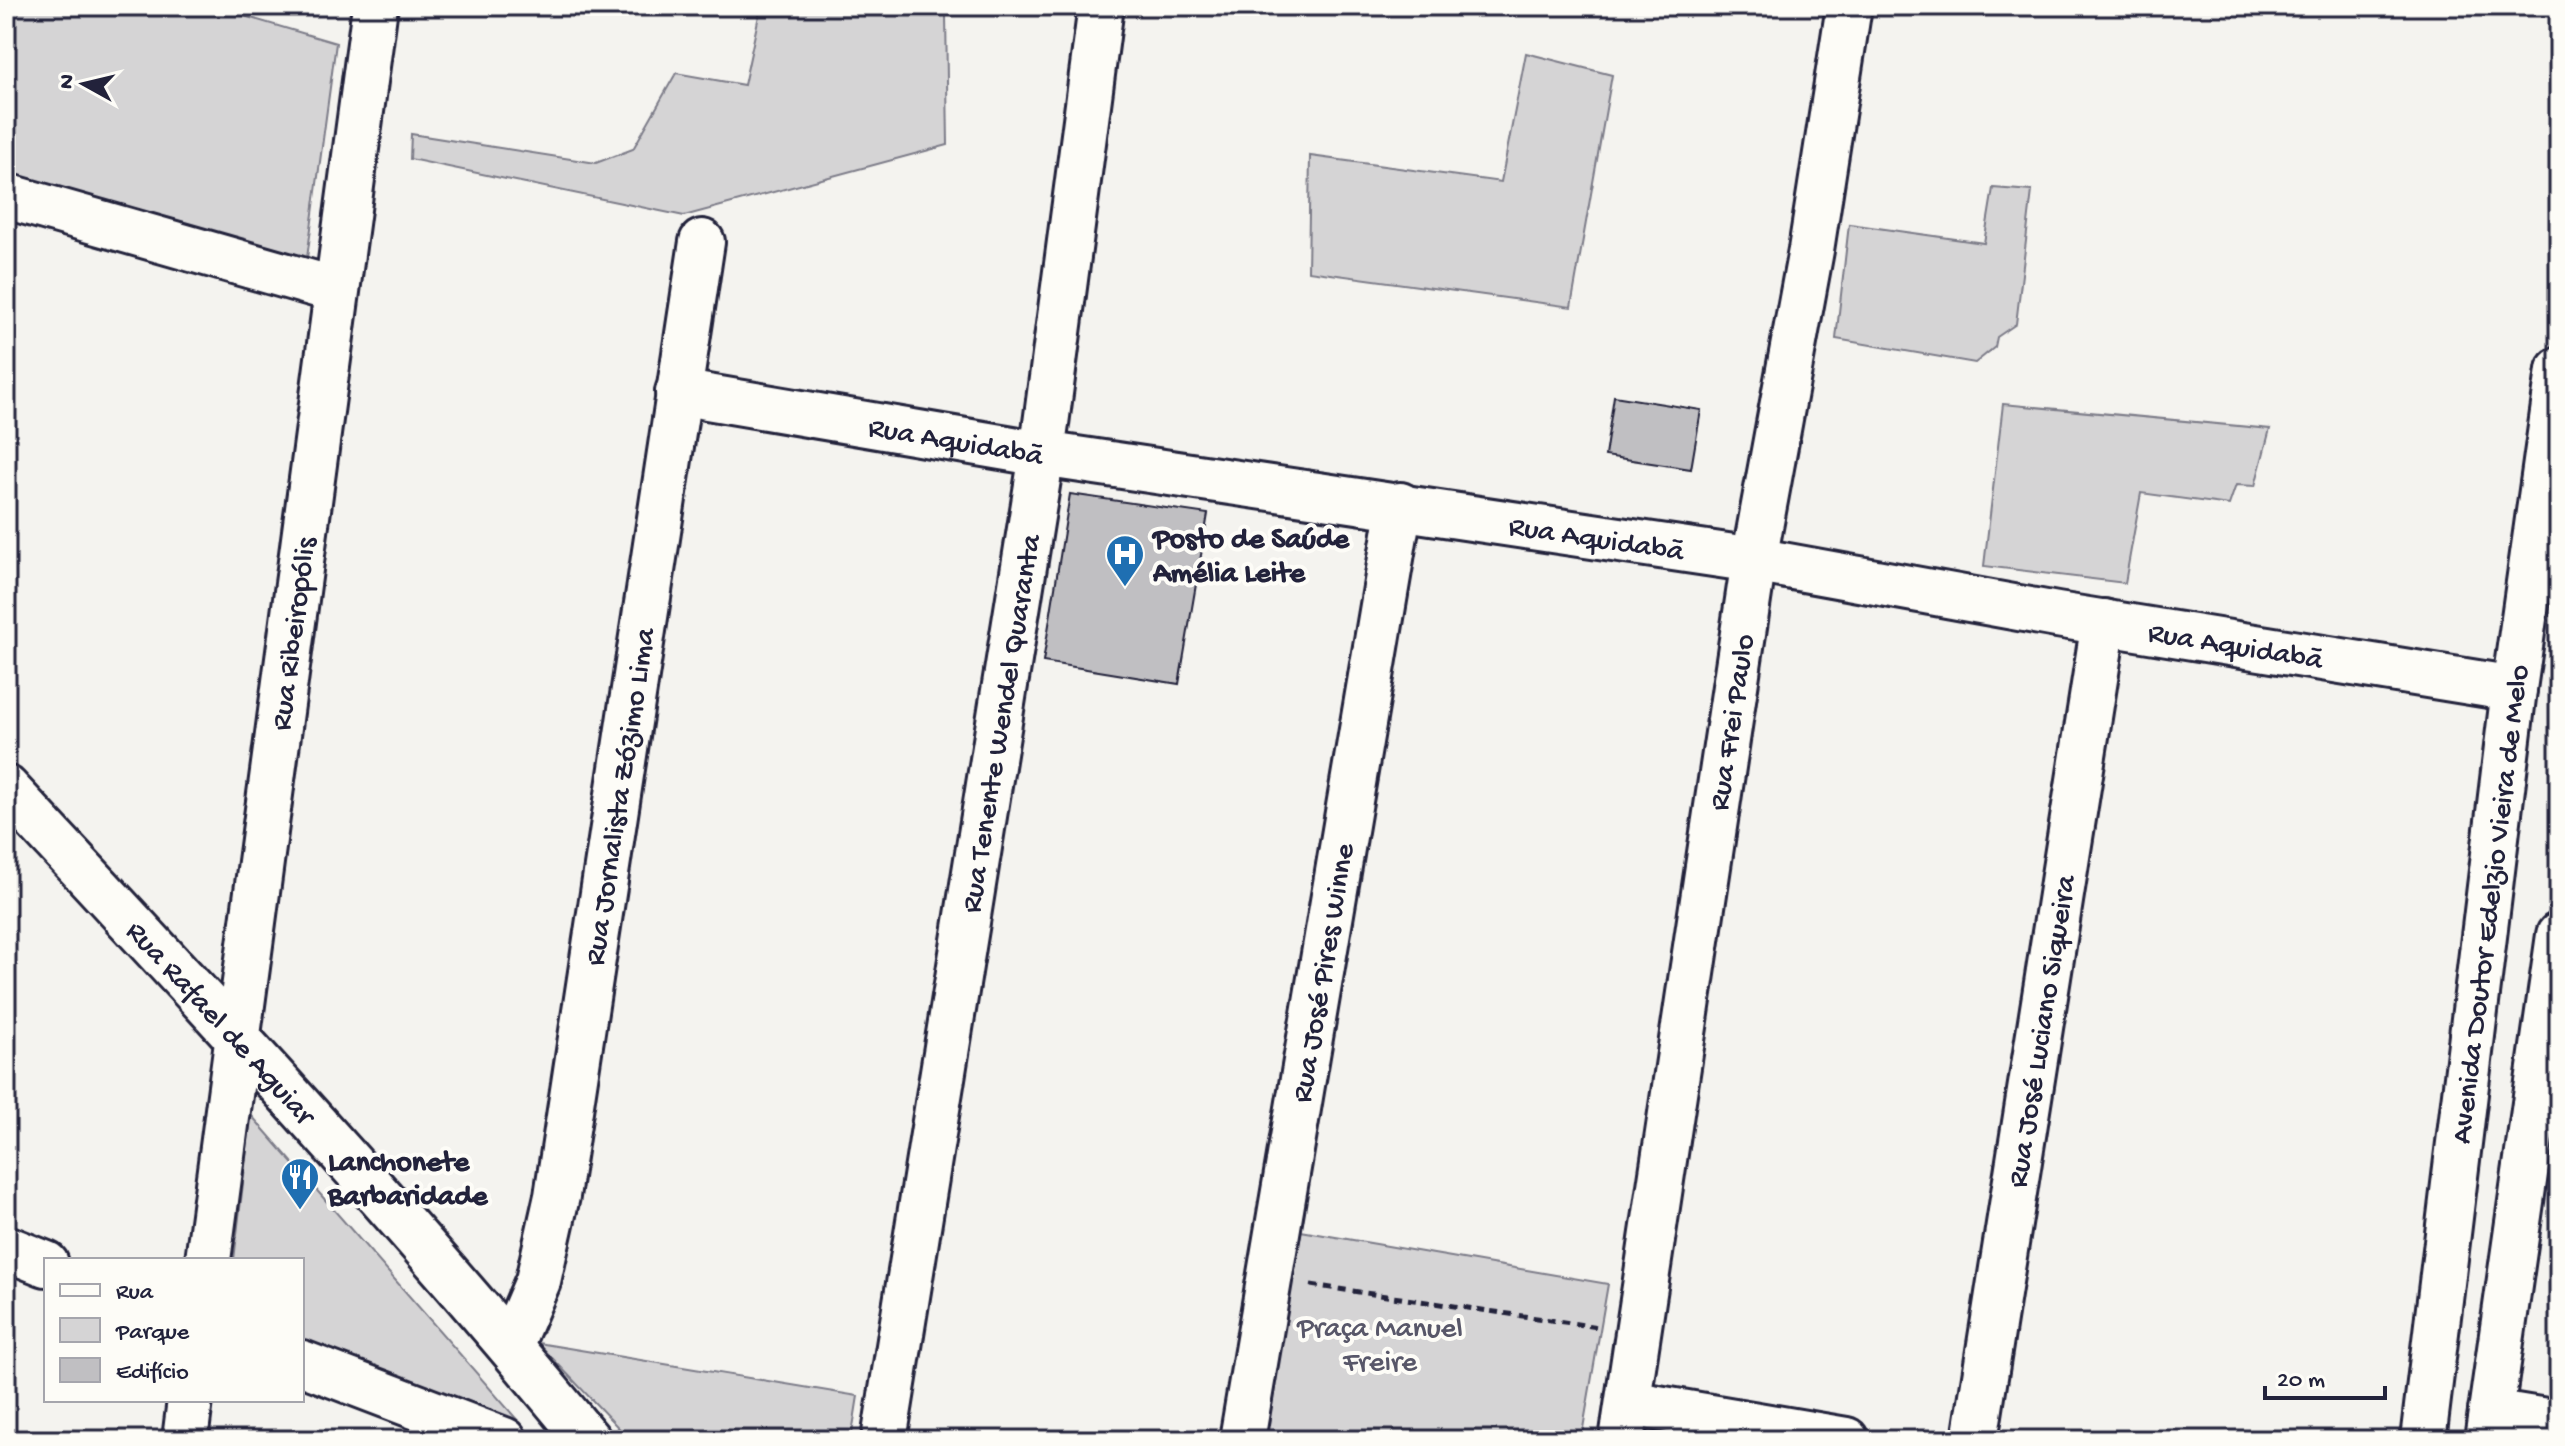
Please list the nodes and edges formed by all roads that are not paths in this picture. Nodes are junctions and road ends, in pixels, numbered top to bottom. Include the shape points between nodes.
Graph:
1 (375, 6) edge
2 (1101, 6) edge
3 (1849, 6) edge
4 (6, 196) edge
5 (702, 242) dead end
6 (336, 290) junction
7 (2559, 370) edge
8 (678, 392) junction
9 (1042, 454) junction
10 (1400, 505) junction
11 (1754, 560) junction
12 (2104, 622) junction
13 (2514, 689) junction
14 (6, 788) edge
15 (2559, 935) edge
16 (237, 1035) junction
17 (6, 1248) edge
18 (208, 1258) edge
19 (44, 1263) edge
20 (510, 1346) junction
21 (304, 1364) edge
22 (190, 1402) edge
23 (1625, 1422) edge
24 (2559, 1423) edge
25 (2489, 1426) edge
26 (185, 1440) edge
27 (504, 1440) edge
28 (588, 1440) edge
29 (884, 1440) edge
30 (1242, 1440) edge
31 (1846, 1440) edge
32 (1975, 1440) edge
33 (2423, 1440) edge

1 - 6 street, Rua Ribeiropólis
2 - 9 street, Rua Tenente Wendel Quaranta
3 - 11 street, Rua Frei Paulo
4 - 6 street
5 - 8 street, Rua Jornalista Zózimo Lima
6 - 16 street, Rua Ribeiropólis
7 - 13 street, Avenida Doutor Edelzio Vieira de Melo
8 - 9 street, Rua Aquidabã
8 - 20 street, Rua Jornalista Zózimo Lima via 557,1196 538,1281
9 - 10 street, Rua Aquidabã
9 - 29 street, Rua Tenente Wendel Quaranta
10 - 11 street, Rua Aquidabã
10 - 30 street, Rua José Pires Winne
11 - 12 street, Rua Aquidabã
11 - 23 street, Rua Frei Paulo
12 - 13 street, Rua Aquidabã
12 - 32 street, Rua José Luciano Siqueira
13 - 33 street, Avenida Doutor Edelzio Vieira de Melo
14 - 16 street, Rua Rafael de Aguiar
15 - 25 street
16 - 18 street, Rua Ribeiropólis
16 - 20 street, Rua Rafael de Aguiar
17 - 19 street
20 - 28 street, Rua Rafael de Aguiar
21 - 27 street
22 - 26 street
23 - 31 street
24 - 25 street

